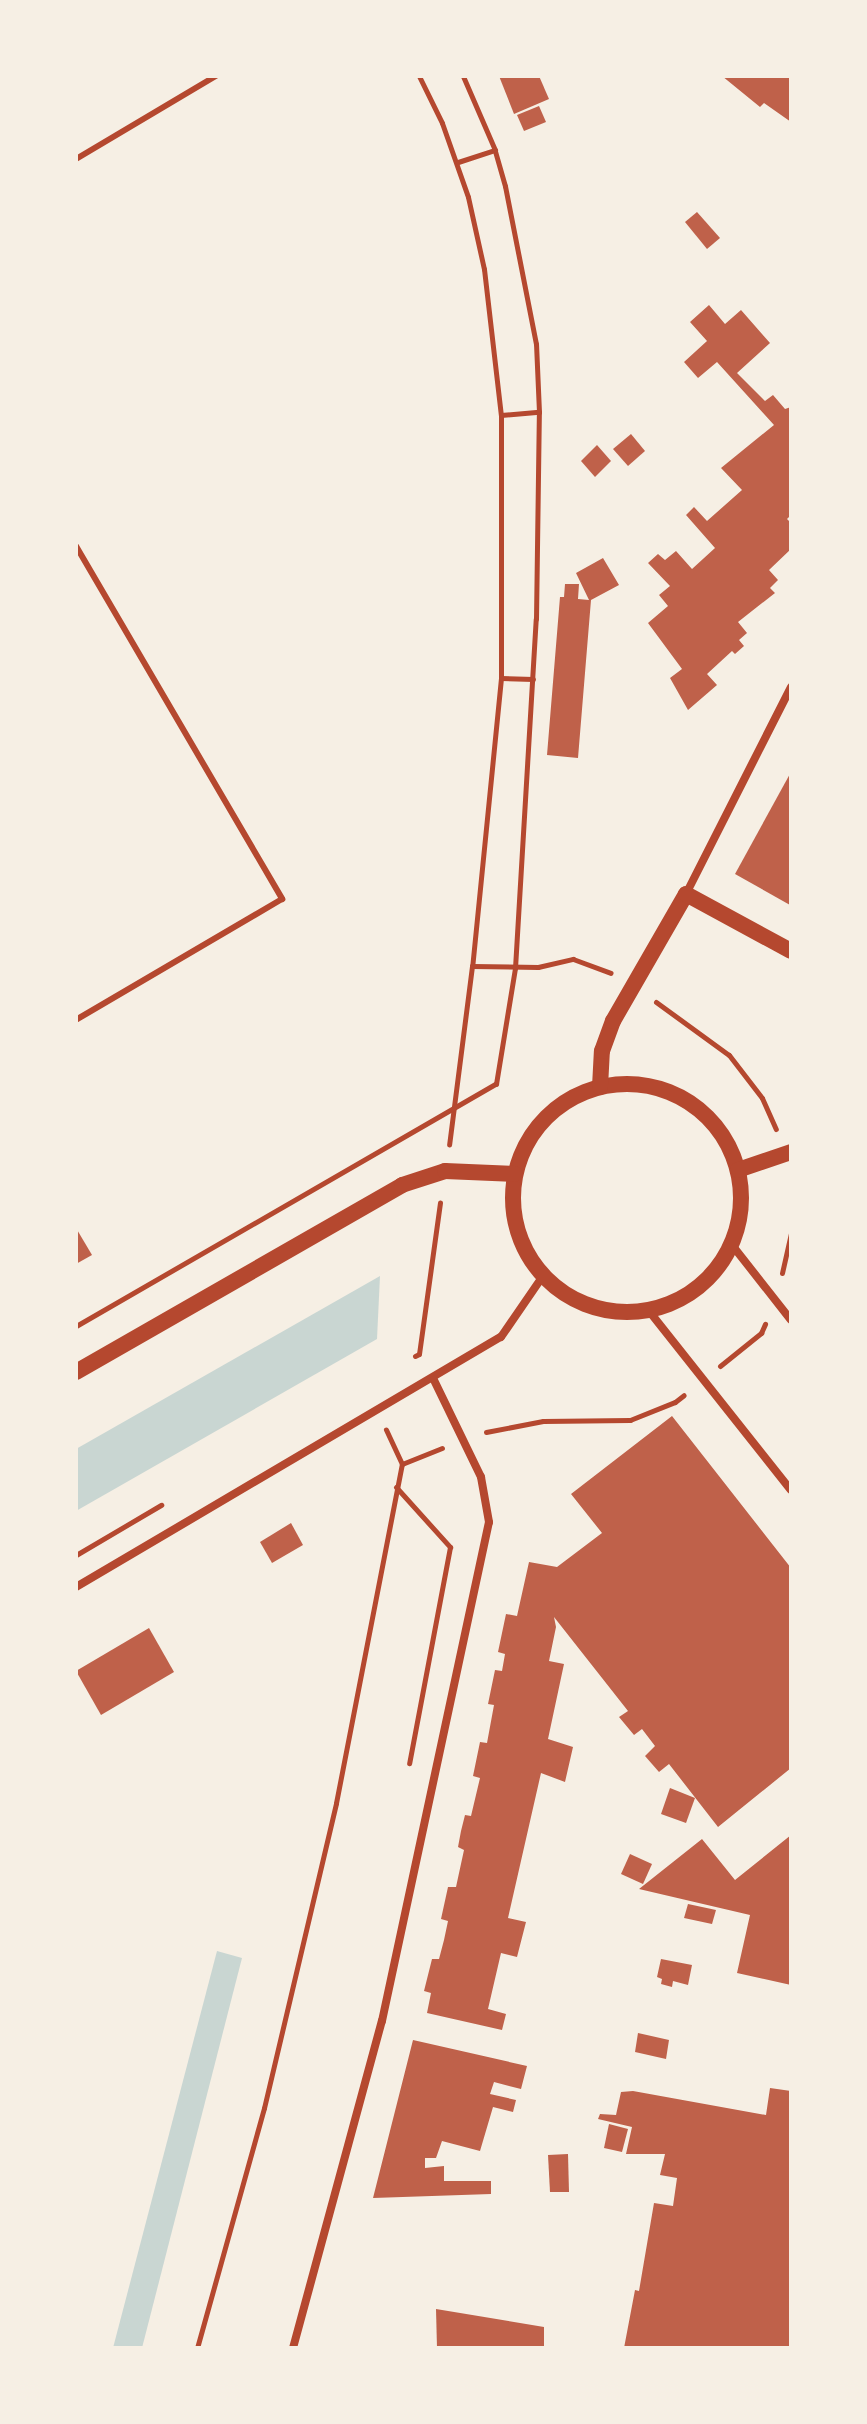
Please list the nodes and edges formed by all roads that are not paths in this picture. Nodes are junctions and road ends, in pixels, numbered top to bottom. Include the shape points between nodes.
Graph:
1 (216, 76) edge
2 (76, 159) edge
3 (76, 546) edge
4 (791, 687) edge
5 (686, 894) junction
6 (791, 951) edge
7 (76, 1020) edge
8 (600, 1087) junction
9 (789, 1153) edge
10 (738, 1170) junction
11 (515, 1174) junction
12 (732, 1245) junction
13 (543, 1276) junction
14 (649, 1311) junction
15 (791, 1320) edge
16 (76, 1372) edge
17 (434, 1380) junction
18 (791, 1490) edge
19 (76, 1587) edge
20 (293, 2348) edge

1 - 2 lane
3 - 7 lane via 282,899
4 - 5 street
5 - 6 main road
5 - 8 main road via 613,1021 602,1051
8 - 10 main road via 635,1084 670,1092 701,1110 724,1137
8 - 11 main road via 571,1098 545,1118 526,1144
9 - 10 main road
10 - 12 main road via 741,1208
11 - 13 main road via 513,1211 523,1246
11 - 16 main road via 445,1171 402,1185
12 - 14 main road via 712,1276 684,1298
12 - 15 street
13 - 14 main road via 570,1298 608,1312
13 - 17 street via 501,1337
14 - 18 street
17 - 19 street
17 - 20 street via 481,1477 489,1522 382,2021

